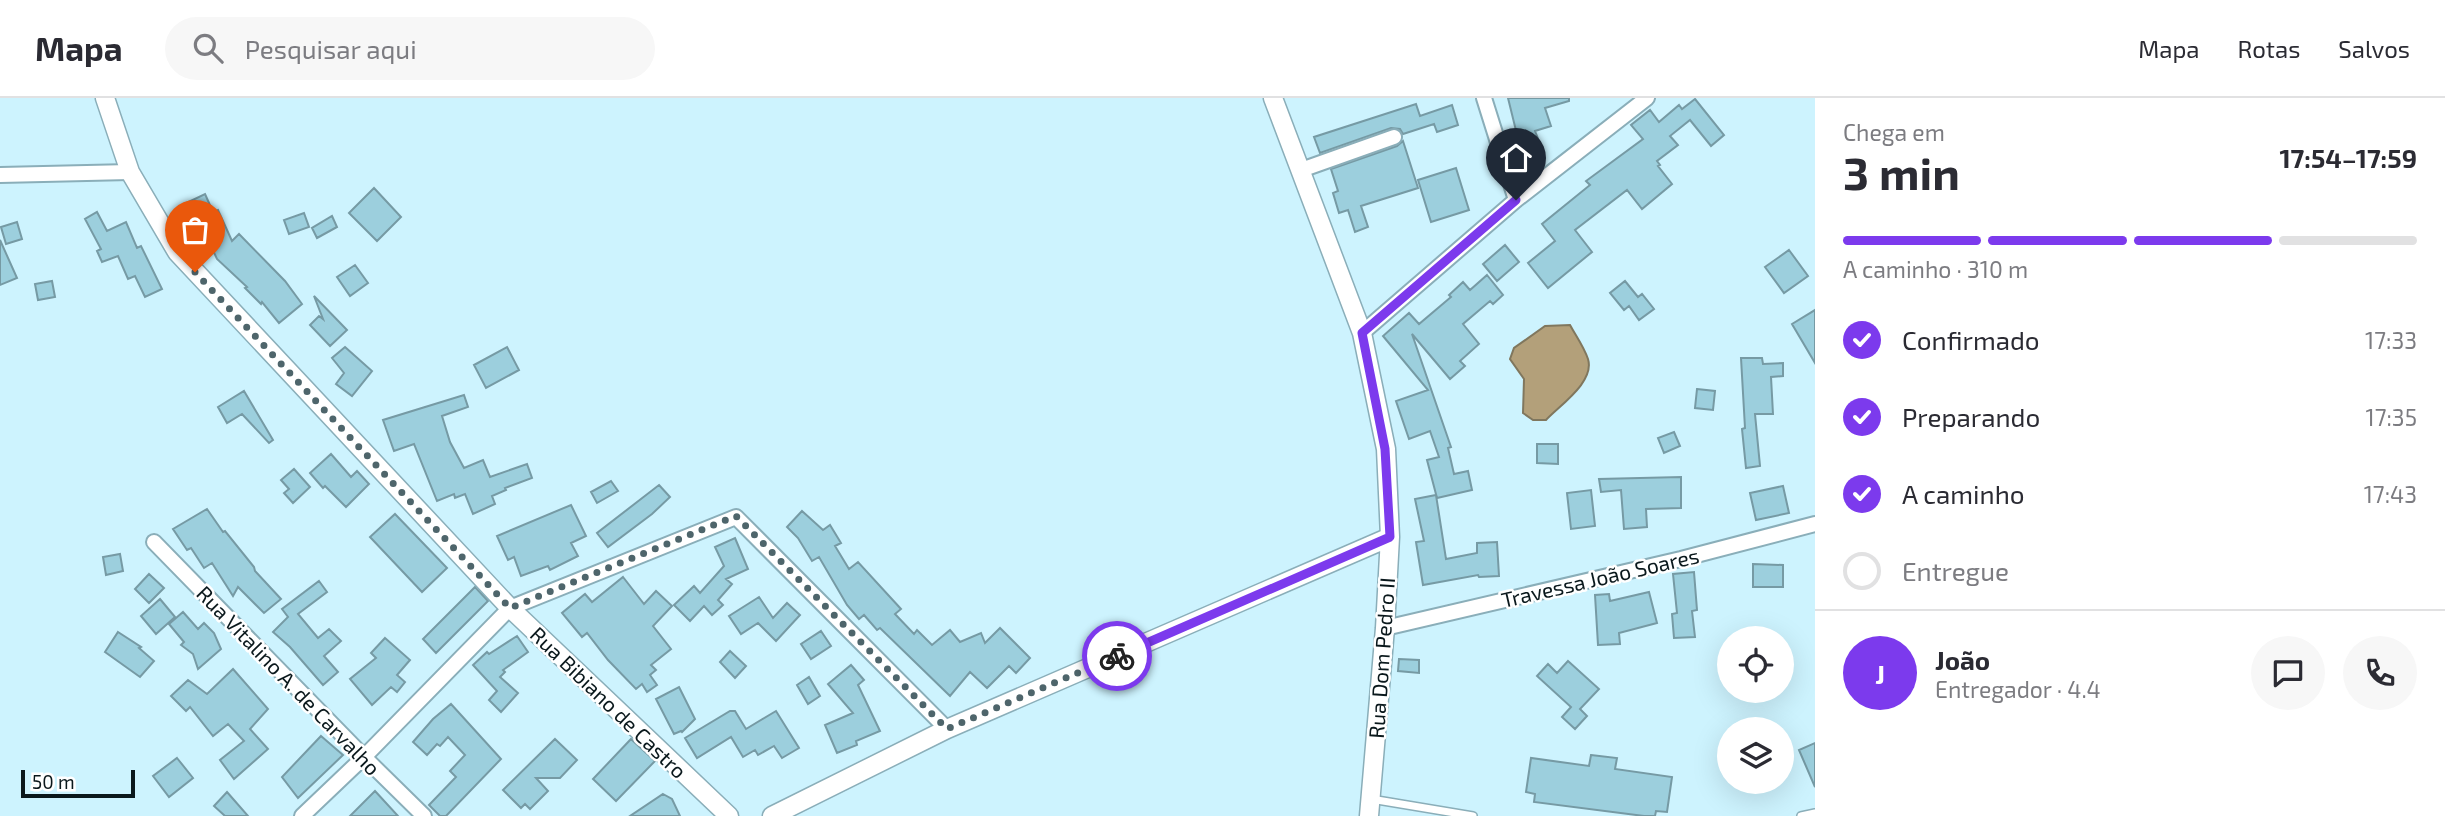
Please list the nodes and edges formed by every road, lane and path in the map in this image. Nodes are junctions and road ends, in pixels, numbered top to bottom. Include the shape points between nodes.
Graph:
1 (105, 98) edge
2 (1273, 98) edge
3 (1484, 98) edge
4 (1647, 98) edge
5 (1394, 137) dead end
6 (1300, 170) junction
7 (130, 172) junction
8 (0, 175) edge
9 (1516, 200) junction
10 (1362, 333) junction
11 (1815, 524) edge
12 (1390, 537) junction
13 (154, 542) dead end
14 (510, 608) junction
15 (1385, 628) junction
16 (947, 729) junction
17 (364, 757) junction
18 (1370, 808) edge
19 (1815, 813) edge
20 (302, 816) edge
21 (424, 816) edge
22 (729, 816) edge
23 (772, 816) edge
24 (1473, 816) edge
25 (1801, 816) edge

1 - 7 street, Rua Bibiano de Castro
2 - 6 street, Rua Dom Pedro II
3 - 9 street
4 - 9 street
5 - 6 street
6 - 10 street, Rua Dom Pedro II
7 - 8 street
7 - 14 street, Rua Bibiano de Castro via 177,252
9 - 10 street
10 - 12 street, Rua Dom Pedro II via 1385,449
11 - 15 street, Travessa João Soares
12 - 15 street, Rua Dom Pedro II
12 - 16 street
13 - 17 street, Rua Vitalino A. de Carvalho
14 - 16 street via 736,516
14 - 17 street
14 - 22 street, Rua Bibiano de Castro
15 - 18 street, Rua Dom Pedro II
16 - 23 street
17 - 20 street
17 - 21 street, Rua Vitalino A. de Carvalho
18 - 24 lane
19 - 25 lane

